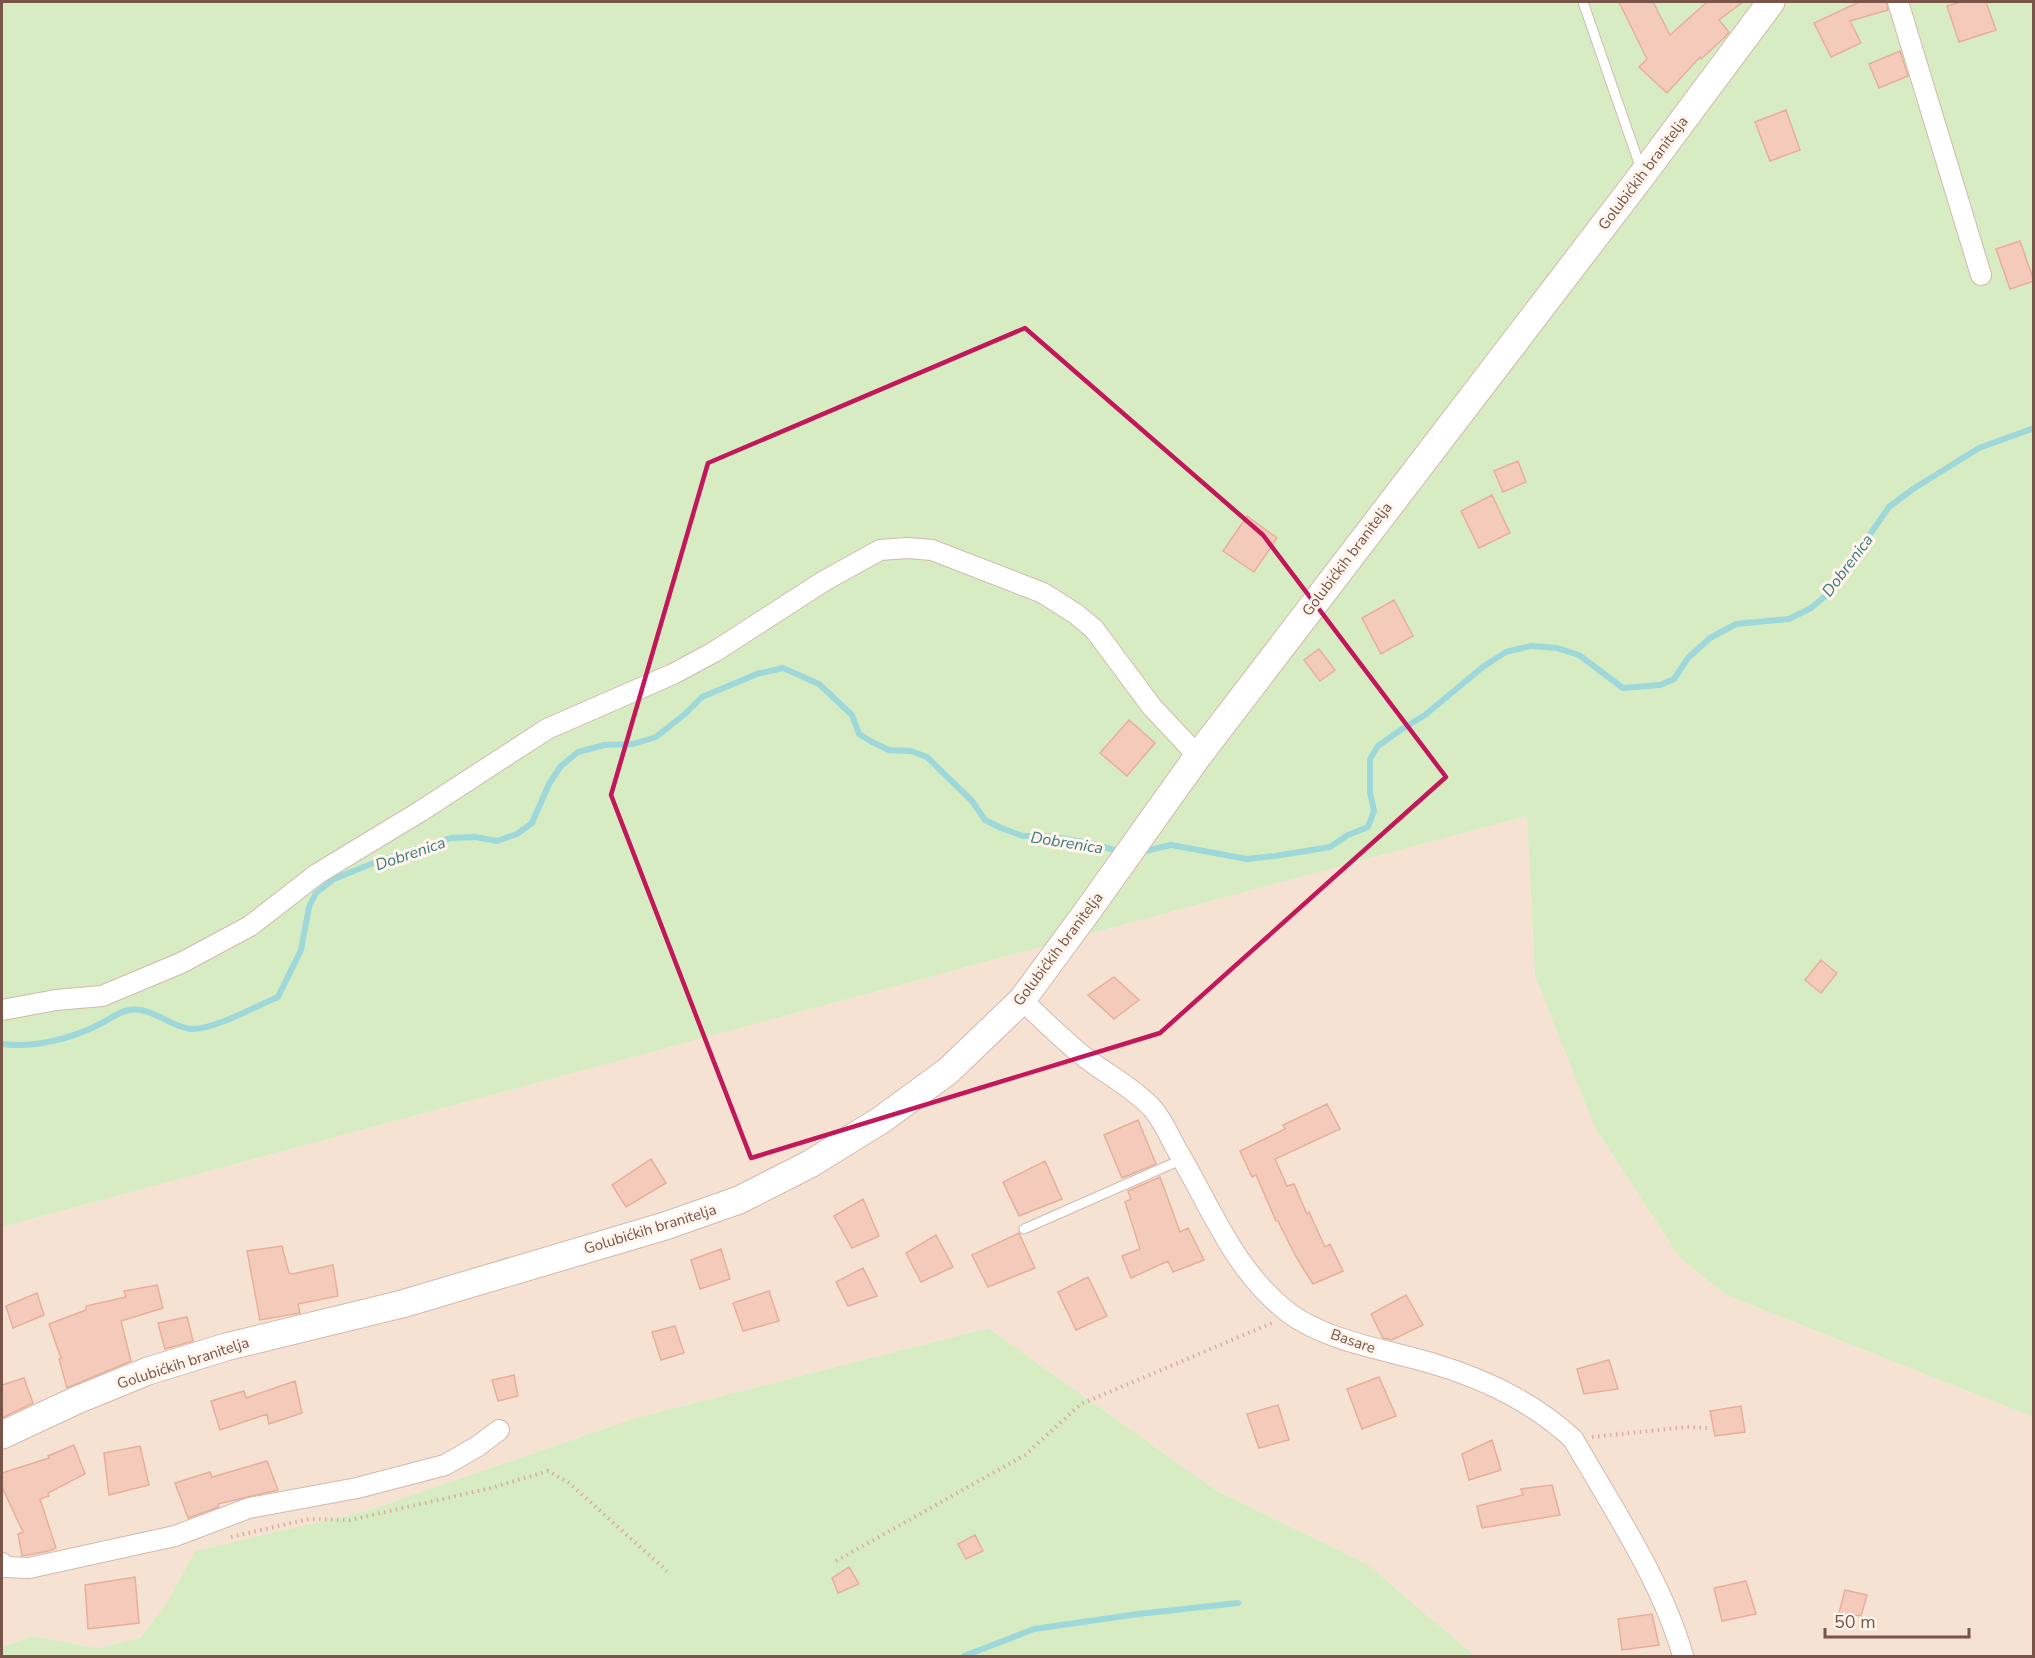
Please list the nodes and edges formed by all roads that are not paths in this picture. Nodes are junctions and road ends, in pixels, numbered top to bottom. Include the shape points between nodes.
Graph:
1 (1583, 2) edge
2 (1771, 2) edge
3 (1898, 2) edge
4 (1643, 174) junction
5 (1981, 276) dead end
6 (1198, 756) junction
7 (1022, 1000) junction
8 (2, 1010) edge
9 (1183, 1159) junction
10 (1024, 1229) dead end
11 (499, 1430) dead end
12 (2, 1435) edge
13 (2, 1563) edge
14 (1683, 1656) edge

1 - 4 lane
2 - 4 street, Golubićkih branitelja
3 - 5 street
4 - 6 street, Golubićkih branitelja
6 - 7 street, Golubićkih branitelja
6 - 8 street via 1152,707 1094,629 1076,614 1043,593 932,550 880,550 714,652 547,729 317,874 250,926 181,963 102,996
7 - 9 street, Basare via 1083,1056 1152,1108
7 - 12 street, Golubićkih branitelja via 948,1071 881,1120 810,1164 740,1200 402,1304 226,1347 148,1371
9 - 10 lane
9 - 14 street, Basare via 1232,1251 1292,1315 1320,1330 1434,1364 1512,1395 1573,1439 1658,1590
11 - 13 street via 445,1465 357,1488 249,1508 166,1538 29,1568 5,1567

